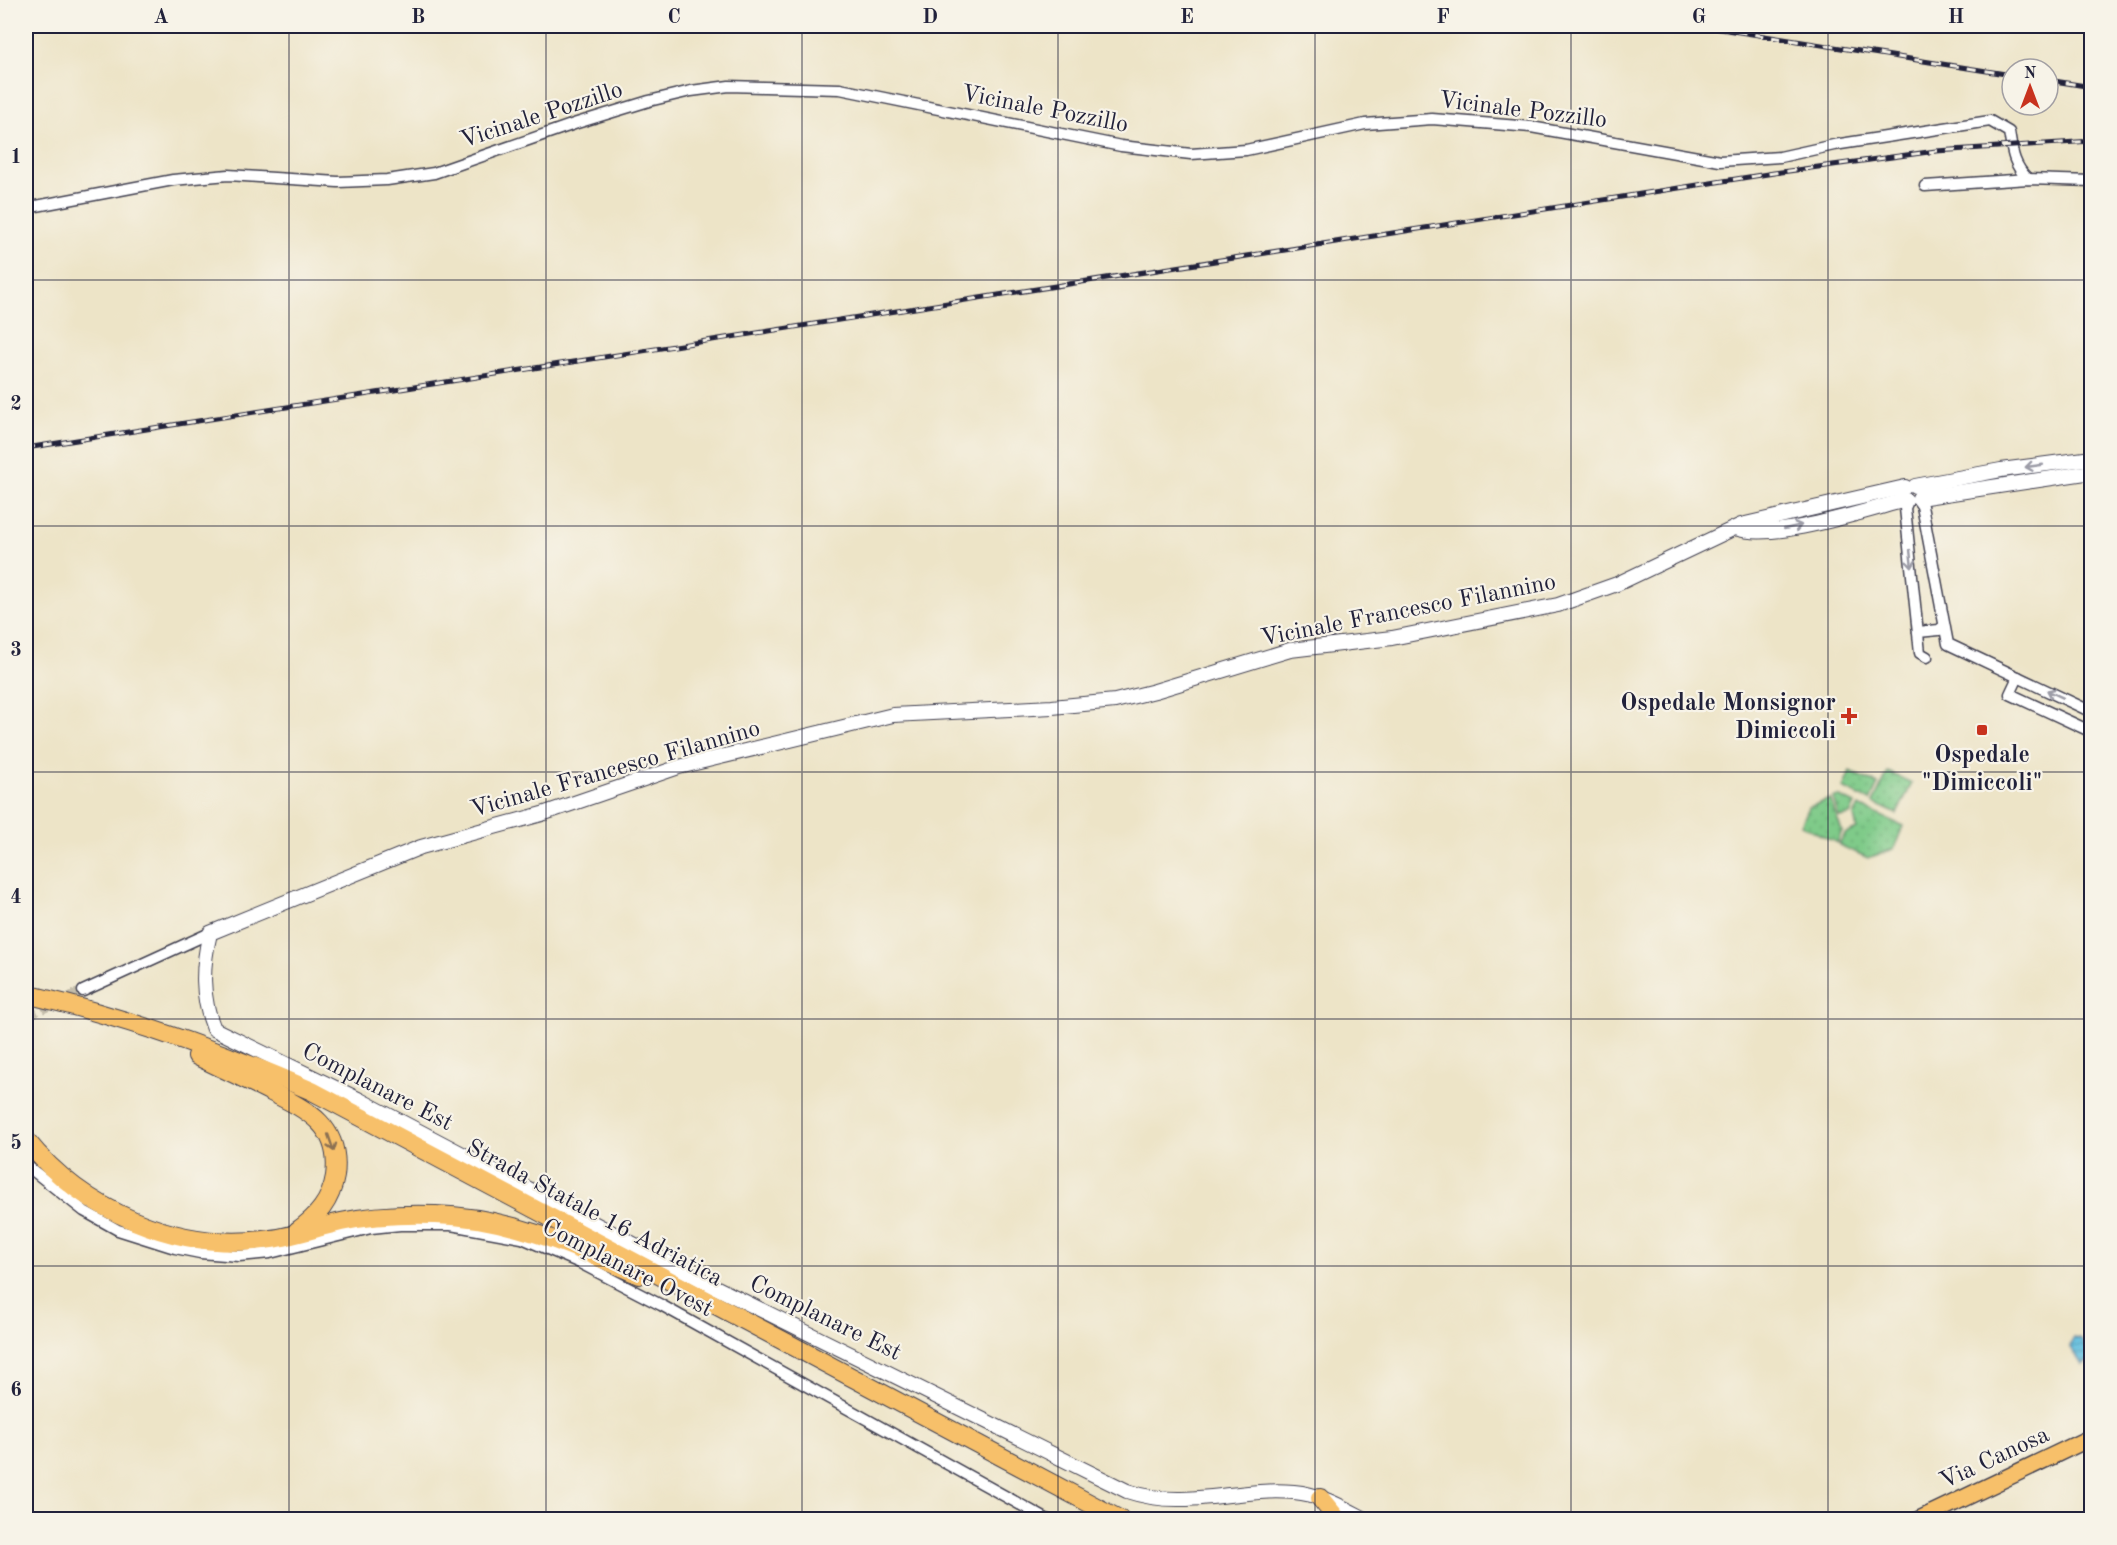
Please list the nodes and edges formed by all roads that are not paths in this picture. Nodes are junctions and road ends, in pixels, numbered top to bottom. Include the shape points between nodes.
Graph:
1 (2028, 179) junction
2 (2091, 181) edge
3 (1925, 186) dead end
4 (26, 208) edge
5 (2091, 458) edge
6 (2091, 472) edge
7 (1912, 495) junction
8 (1944, 626) junction
9 (1918, 632) junction
10 (1927, 657) dead end
11 (2018, 677) junction
12 (2091, 712) edge
13 (2091, 732) edge
14 (210, 933) junction
15 (26, 985) edge
16 (83, 991) tunnel mouth
17 (26, 994) edge
18 (26, 1012) edge
19 (106, 1014) junction
20 (197, 1056) junction
21 (26, 1140) edge
22 (26, 1166) edge
23 (290, 1235) junction
24 (639, 1275) junction
25 (935, 1427) junction
26 (2091, 1437) edge
27 (1320, 1498) junction
28 (1367, 1519) edge
29 (1048, 1520) edge
30 (1096, 1520) edge
31 (1121, 1520) edge
32 (1338, 1520) edge
33 (1918, 1520) edge

1 - 2 street
1 - 3 street
1 - 4 street, Vicinale Pozzillo via 2018,170 2009,132 1990,121 1780,157 1720,161 1531,127 1432,119 1365,124 1246,150 1191,153 1121,146 840,89 729,86 649,101 434,173 338,182 228,175 173,180
5 -> 7 street via 2001,470
6 - 7 street
7 - 8 street via 1922,506
7 -> 9 street via 1905,508
7 - 14 street, Vicinale Francesco Filannino via 1756,521 1717,534 1617,584 1558,605 1392,638 1290,650 1115,701 893,715 679,767 542,814 411,851
8 - 9 street
8 - 11 street via 1948,644
9 - 10 street via 1920,653
12 -> 11 street
11 - 13 street via 2010,694
14 - 16 street, Vicinale Francesco Filannino
14 - 27 street, Complanare Est via 203,969 205,1008 214,1029 358,1099 715,1287 1133,1492 1179,1500 1290,1491
15 - 19 highway
17 - 19 highway, Strada Statale 16 Adriatica
18 - 20 highway, Strada Statale 16 Adriatica via 130,1033
19 - 25 highway, Strada Statale 16 Adriatica via 201,1045 312,1091
20 -> 23 highway via 305,1109 329,1136 335,1163 330,1194 317,1215
20 - 24 highway, Strada Statale 16 Adriatica via 319,1107
21 - 23 highway via 76,1189 148,1226 219,1241 260,1241
22 - 29 street, Complanare Ovest via 84,1211 118,1230 200,1253 270,1253 371,1228 400,1225 451,1225 522,1238 661,1305
23 - 24 highway via 374,1217 460,1216 540,1233
24 - 25 highway, Strada Statale 16 Adriatica
25 - 30 highway, Strada Statale 16 Adriatica
25 - 31 highway, Strada Statale 16 Adriatica
26 - 33 main road, Via Canosa
27 - 28 street, Complanare Est
27 - 32 highway

